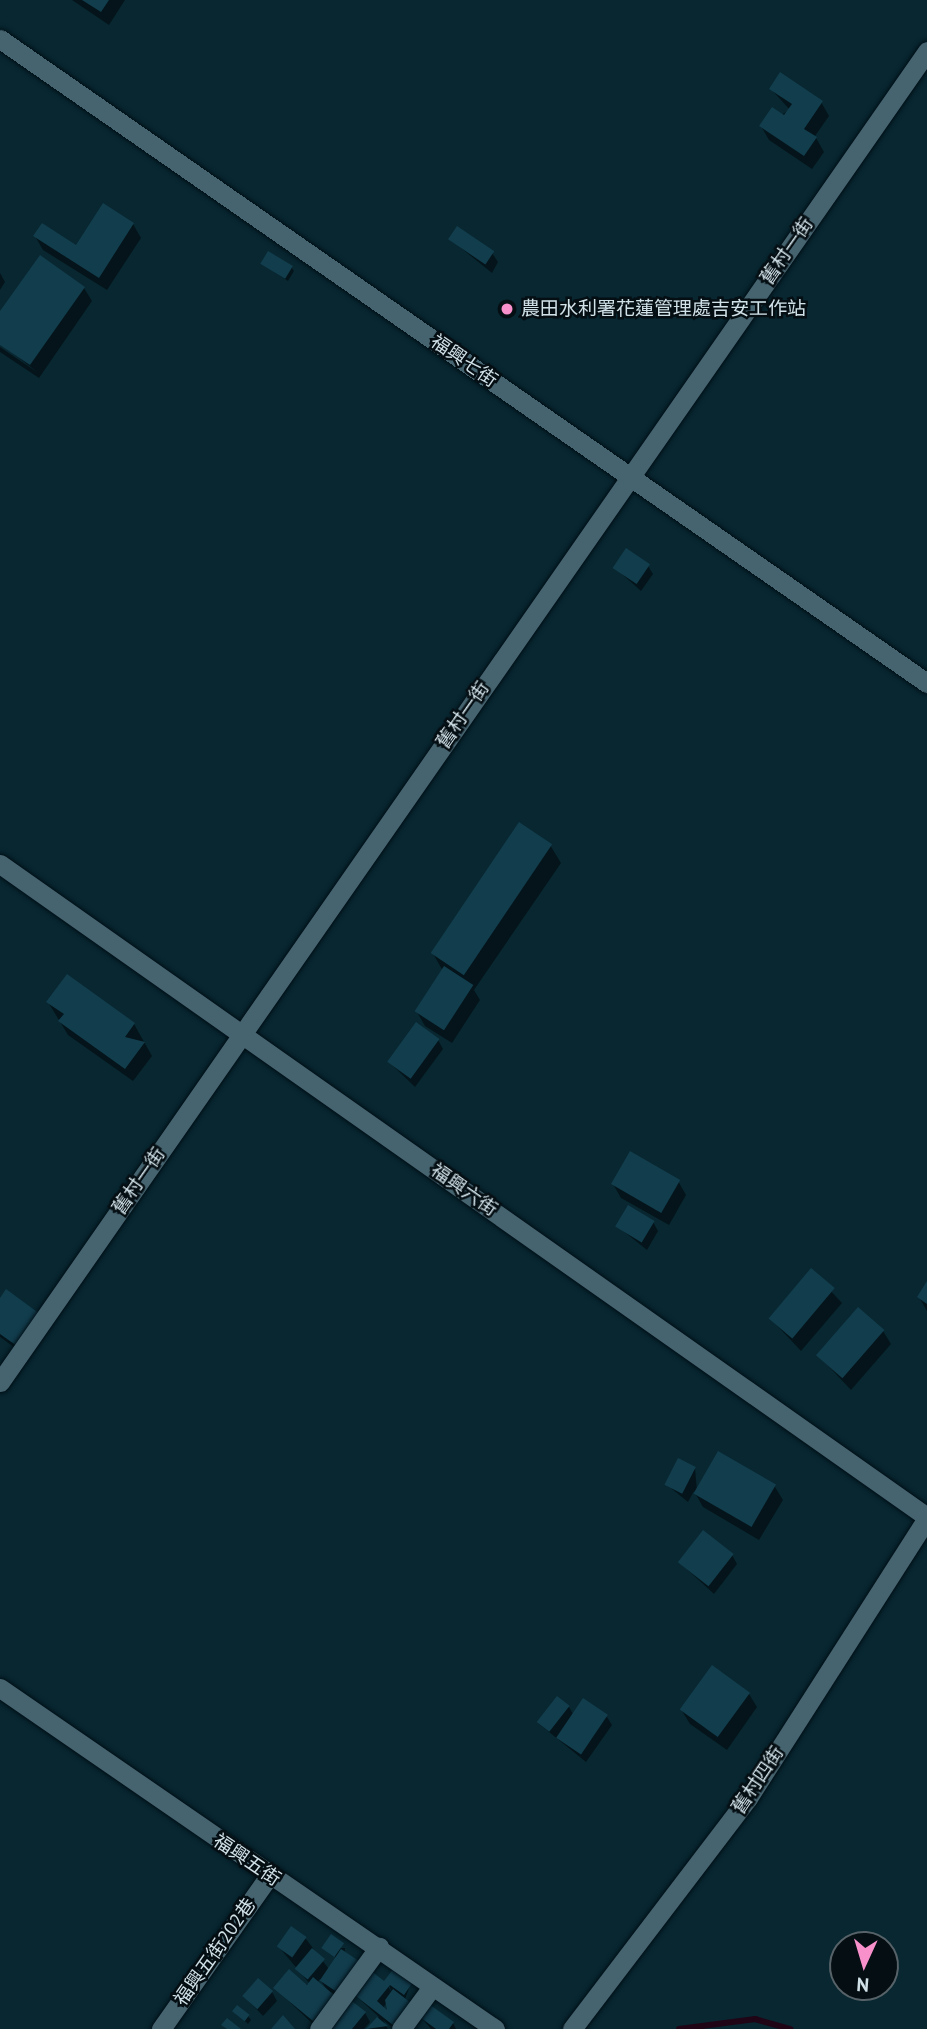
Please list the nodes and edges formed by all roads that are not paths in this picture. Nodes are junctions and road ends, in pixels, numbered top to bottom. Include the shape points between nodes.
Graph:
1 (0, 39) edge
2 (927, 51) edge
3 (630, 477) junction
4 (927, 683) edge
5 (0, 864) edge
6 (241, 1032) junction
7 (0, 1382) edge
8 (927, 1517) edge
9 (0, 1688) edge
10 (269, 1875) junction
11 (380, 1947) junction
12 (432, 1987) junction
13 (161, 2029) edge
14 (319, 2029) edge
15 (401, 2029) edge
16 (495, 2029) edge
17 (572, 2029) edge

1 - 3 street, 福興七街
2 - 3 street, 舊村一街
3 - 4 street, 福興七街
3 - 6 street, 舊村一街
5 - 6 street, 福興六街
6 - 7 street, 舊村一街
6 - 8 street, 福興六街
8 - 17 street, 舊村四街 via 748,1798
9 - 10 street, 福興五街
10 - 11 street, 福興五街
10 - 13 street, 福興五街202巷
11 - 12 street, 福興五街
11 - 14 street
12 - 15 street
12 - 16 street, 福興五街

